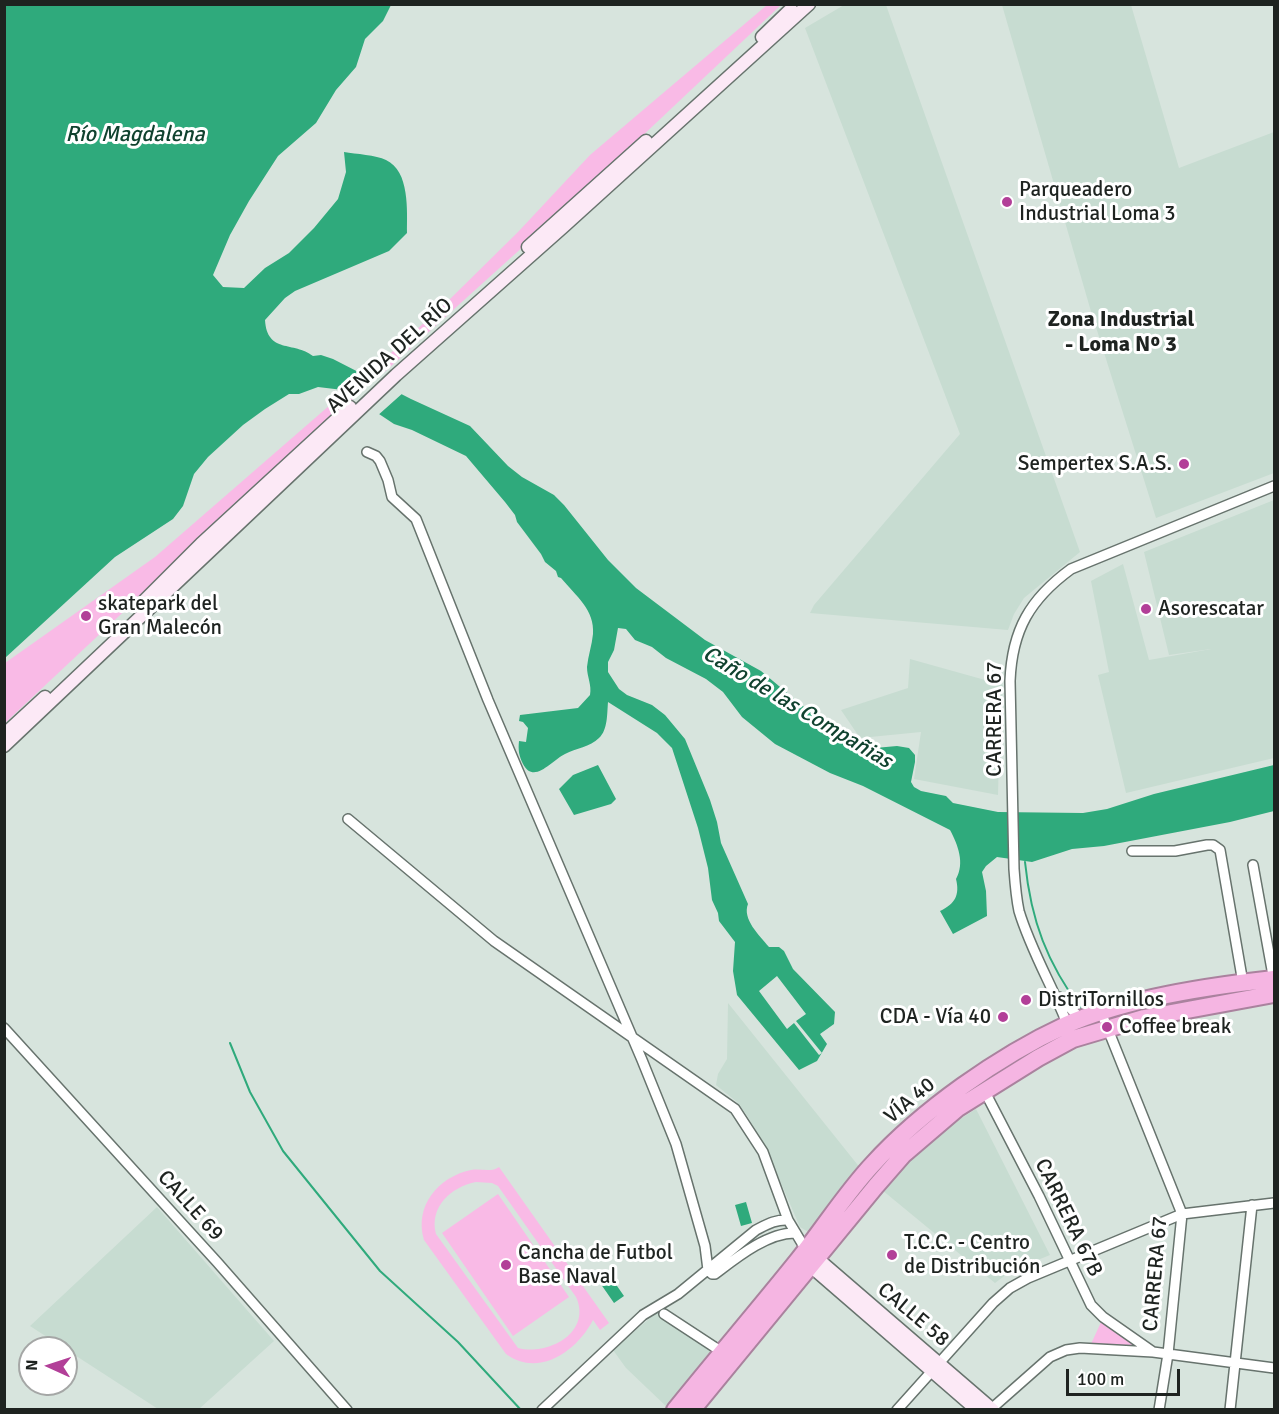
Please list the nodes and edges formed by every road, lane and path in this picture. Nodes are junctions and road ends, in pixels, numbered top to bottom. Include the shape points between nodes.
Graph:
1 (796, 4) edge
2 (809, 4) edge
3 (393, 372) junction
4 (356, 407) junction
5 (367, 452) dead end
6 (1275, 486) edge
7 (4, 734) edge
8 (4, 746) edge
9 (348, 819) dead end
10 (1132, 851) dead end
11 (1253, 865) dead end
12 (1270, 933) edge
13 (1272, 952) edge
14 (1244, 983) junction
15 (1274, 985) edge
16 (1056, 993) junction
17 (1104, 1020) junction
18 (4, 1028) edge
19 (1074, 1028) junction
20 (632, 1037) junction
21 (981, 1084) junction
22 (1275, 1203) edge
23 (1252, 1205) junction
24 (1182, 1214) junction
25 (788, 1220) junction
26 (795, 1233) junction
27 (808, 1257) junction
28 (1071, 1259) junction
29 (708, 1270) junction
30 (664, 1314) dead end
31 (722, 1352) junction
32 (1153, 1352) junction
33 (1168, 1354) junction
34 (1236, 1364) junction
35 (935, 1366) junction
36 (1275, 1368) edge
37 (992, 1409) edge
38 (347, 1410) edge
39 (542, 1410) edge
40 (675, 1410) edge
41 (692, 1410) edge
42 (897, 1410) edge
43 (978, 1410) edge
44 (1159, 1410) edge
45 (1230, 1410) edge

1 - 3 main road, AVENIDA DEL RÍO
2 - 3 main road, AVENIDA DEL RÍO via 563,227
3 - 4 main road, AVENIDA DEL RÍO
4 - 7 main road, AVENIDA DEL RÍO via 201,544
4 - 8 main road, AVENIDA DEL RÍO
5 - 20 street via 380,461 392,497 416,519 488,700
6 - 16 street, CARRERA 67 via 1071,569 1037,599 1024,618 1011,665 1014,869 1023,923
9 - 20 street via 494,941
10 - 14 street via 1175,851 1207,845 1220,850
11 - 12 street
12 - 13 street
13 - 15 street
14 - 15 highway, VÍA 40
14 - 17 highway, VÍA 40 via 1181,993
15 - 17 highway, VÍA 40 via 1184,1009
16 - 19 street, CARRERA 67
16 - 19 street, CARRERA 67
17 - 19 highway, VÍA 40
17 - 24 street, CARRERA 67
18 - 38 street, CALLE 69
19 - 21 highway, VÍA 40 via 1024,1046
20 - 25 street via 735,1109 764,1152
20 - 29 street via 676,1144
21 - 27 highway, VÍA 40 via 915,1124 873,1164
21 - 28 street, CARRERA 67B
22 - 23 street
23 - 24 street
23 - 34 street
24 - 28 street
24 - 33 street, CARRERA 67
25 - 26 street
25 - 29 street via 756,1230
26 - 27 street
26 - 29 street via 782,1233 760,1243 715,1274
27 - 31 highway, VÍA 40
27 - 35 main road, CALLE 58
27 - 41 highway, VÍA 40
28 - 32 street, CARRERA 67B via 1095,1310
28 - 35 street via 1011,1288
29 - 39 street via 643,1315
30 - 31 street
31 - 40 highway, VÍA 40
32 - 33 street
32 - 37 street via 1080,1347 1066,1350 1050,1357
33 - 34 street
33 - 44 street, CARRERA 67
34 - 36 street
34 - 45 street
35 - 37 main road, CALLE 58
35 - 42 street
35 - 43 main road, CALLE 58

